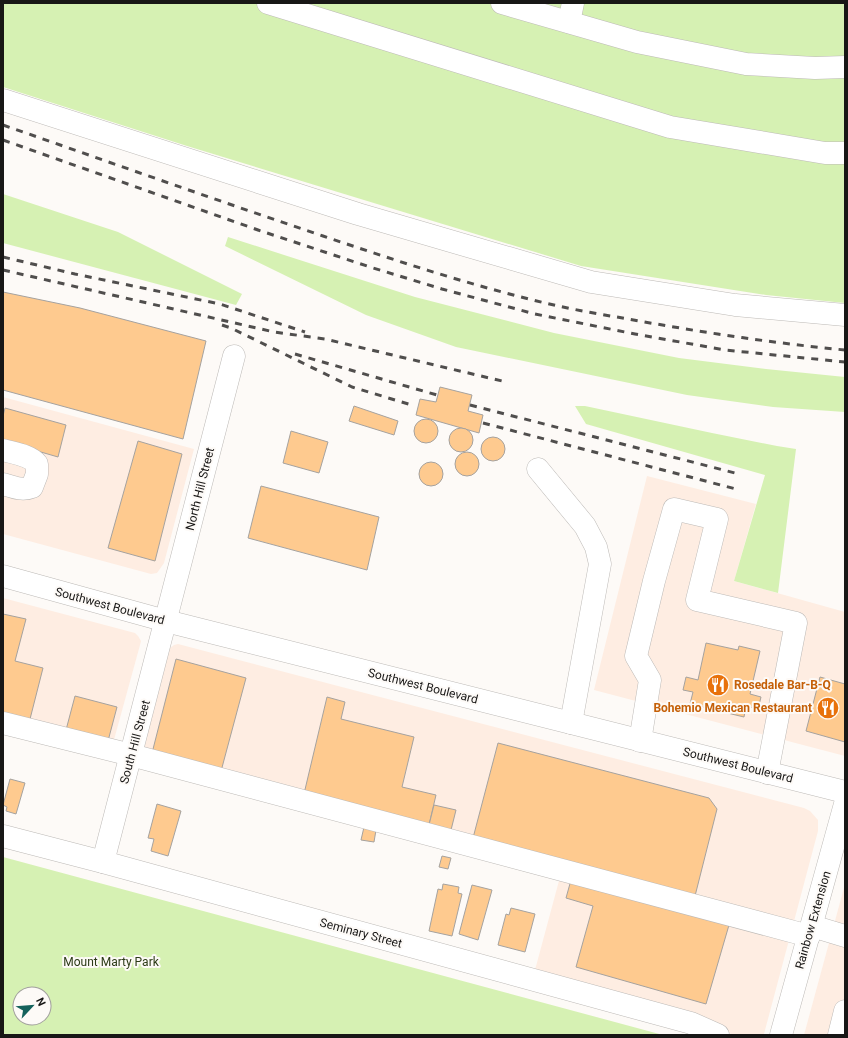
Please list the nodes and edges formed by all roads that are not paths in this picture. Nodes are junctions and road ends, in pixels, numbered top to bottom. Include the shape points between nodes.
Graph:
1 (268, 3) edge
2 (502, 3) edge
3 (571, 13) edge
4 (845, 67) edge
5 (3, 100) edge
6 (845, 153) edge
7 (845, 315) edge
8 (234, 356) dead end
9 (3, 450) edge
10 (538, 469) dead end
11 (3, 484) edge
12 (3, 576) edge
13 (166, 621) junction
14 (3, 723) edge
15 (571, 723) junction
16 (640, 741) junction
17 (131, 755) junction
18 (767, 773) junction
19 (845, 792) edge
20 (845, 804) edge
21 (3, 836) edge
22 (103, 862) junction
23 (810, 931) junction
24 (845, 936) edge
25 (845, 1011) edge
26 (718, 1035) edge
27 (781, 1035) edge
28 (839, 1035) edge

1 - 6 street via 670,127 825,153
2 - 3 street
3 - 4 street via 637,42 746,64
5 - 7 street via 358,214 591,282 735,305
8 - 13 street, North Hill Street
9 - 11 street via 34,460 37,464 37,474 32,487 26,490
10 - 15 street via 585,526 596,547 600,564
12 - 13 street, Southwest Boulevard
13 - 15 street, Southwest Boulevard
13 - 17 street, South Hill Street
14 - 17 street
15 - 16 street, Southwest Boulevard
16 - 18 street, Southwest Boulevard
16 - 18 street via 650,680 636,656 674,509 717,519 697,600 796,623
17 - 22 street, South Hill Street
17 - 23 street
18 - 19 street, Southwest Boulevard
20 - 23 street, Rainbow Extension
21 - 22 street, Seminary Street
22 - 26 street, Seminary Street via 691,1023
23 - 24 street
23 - 27 street, Rainbow Extension
25 - 28 street

